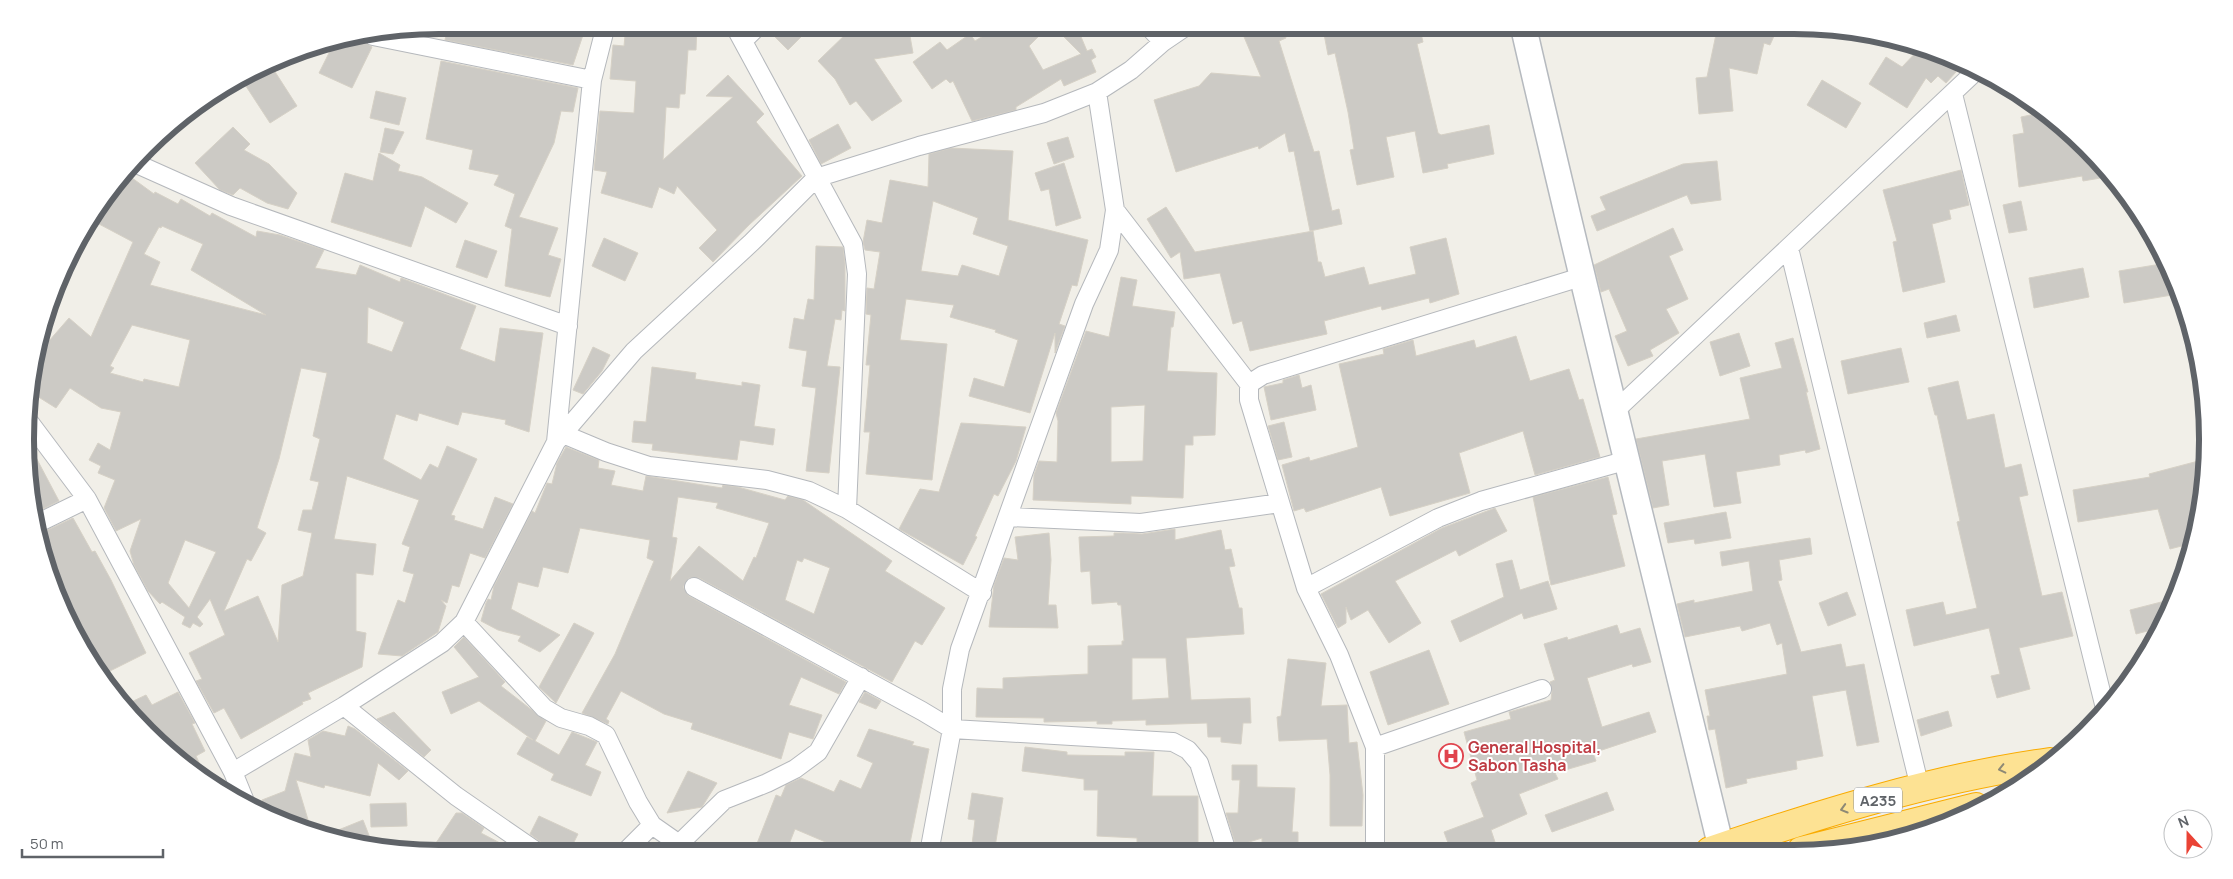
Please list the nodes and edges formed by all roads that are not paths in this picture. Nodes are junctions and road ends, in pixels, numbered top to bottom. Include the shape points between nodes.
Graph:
1 (604, 34) edge
2 (738, 34) edge
3 (749, 34) edge
4 (1155, 34) edge
5 (1175, 34) edge
6 (1525, 34) edge
7 (382, 38) edge
8 (742, 41) junction
9 (1163, 42) junction
10 (1972, 75) edge
11 (592, 80) junction
12 (1097, 92) junction
13 (1954, 94) junction
14 (140, 166) edge
15 (816, 178) junction
16 (1115, 210) junction
17 (1789, 248) junction
18 (1581, 277) junction
19 (568, 326) junction
20 (1249, 384) junction
21 (1616, 410) junction
22 (34, 429) edge
23 (559, 438) junction
24 (1628, 460) junction
25 (87, 499) junction
26 (1280, 503) junction
27 (847, 509) junction
28 (1009, 518) junction
29 (42, 521) edge
30 (694, 587) dead end
31 (1306, 588) junction
32 (982, 592) junction
33 (464, 622) junction
34 (861, 677) junction
35 (1542, 689) dead end
36 (2103, 701) edge
37 (344, 706) junction
38 (952, 729) junction
39 (1374, 747) junction
40 (2037, 764) edge
41 (233, 772) junction
42 (1920, 788) junction
43 (242, 793) edge
44 (1951, 813) edge
45 (652, 825) junction
46 (1828, 843) edge
47 (527, 845) edge
48 (632, 845) edge
49 (680, 845) edge
50 (688, 845) edge
51 (930, 845) edge
52 (1225, 845) edge
53 (1375, 845) edge
54 (1714, 845) edge
55 (1728, 845) edge

1 - 11 street
2 - 8 street
3 - 8 street
4 - 9 street
5 - 9 street
6 - 18 street
7 - 11 street
8 - 15 street
9 - 12 street via 1131,70
10 - 13 street
11 - 19 street
12 - 15 street via 1044,113 919,146
12 - 16 street
13 - 17 street
13 - 36 street
14 - 19 street via 231,206
15 - 23 street via 634,351
15 - 27 street via 853,244 857,274
16 - 20 street
16 - 28 street via 1109,250 1084,304
17 - 21 street
17 - 42 street
18 - 20 street via 1263,375
18 - 21 street
19 - 23 street
20 - 26 street via 1250,400
21 - 24 street
22 - 25 street
23 - 27 street via 649,466 767,480 809,491
23 - 33 street
24 - 31 street via 1482,501 1438,518
24 - 54 street
25 - 29 street
25 - 41 street
26 - 28 street via 1141,523
26 - 31 street
27 - 32 street
28 - 32 street
30 - 34 street
31 - 39 street via 1339,655
32 - 38 street via 960,649 952,689
33 - 37 street via 442,643
33 - 45 street via 544,708 606,735
34 - 38 street
34 - 50 street via 818,752 767,784 724,800
35 - 39 street
37 - 41 street
37 - 47 street via 456,796
38 - 51 street
38 - 52 street via 1173,742 1188,750 1199,763
39 - 53 street
40 -> 42 highway, A235
41 - 43 street
42 -> 55 highway, A235
44 - 46 highway, A235
45 - 48 street
45 - 49 street

